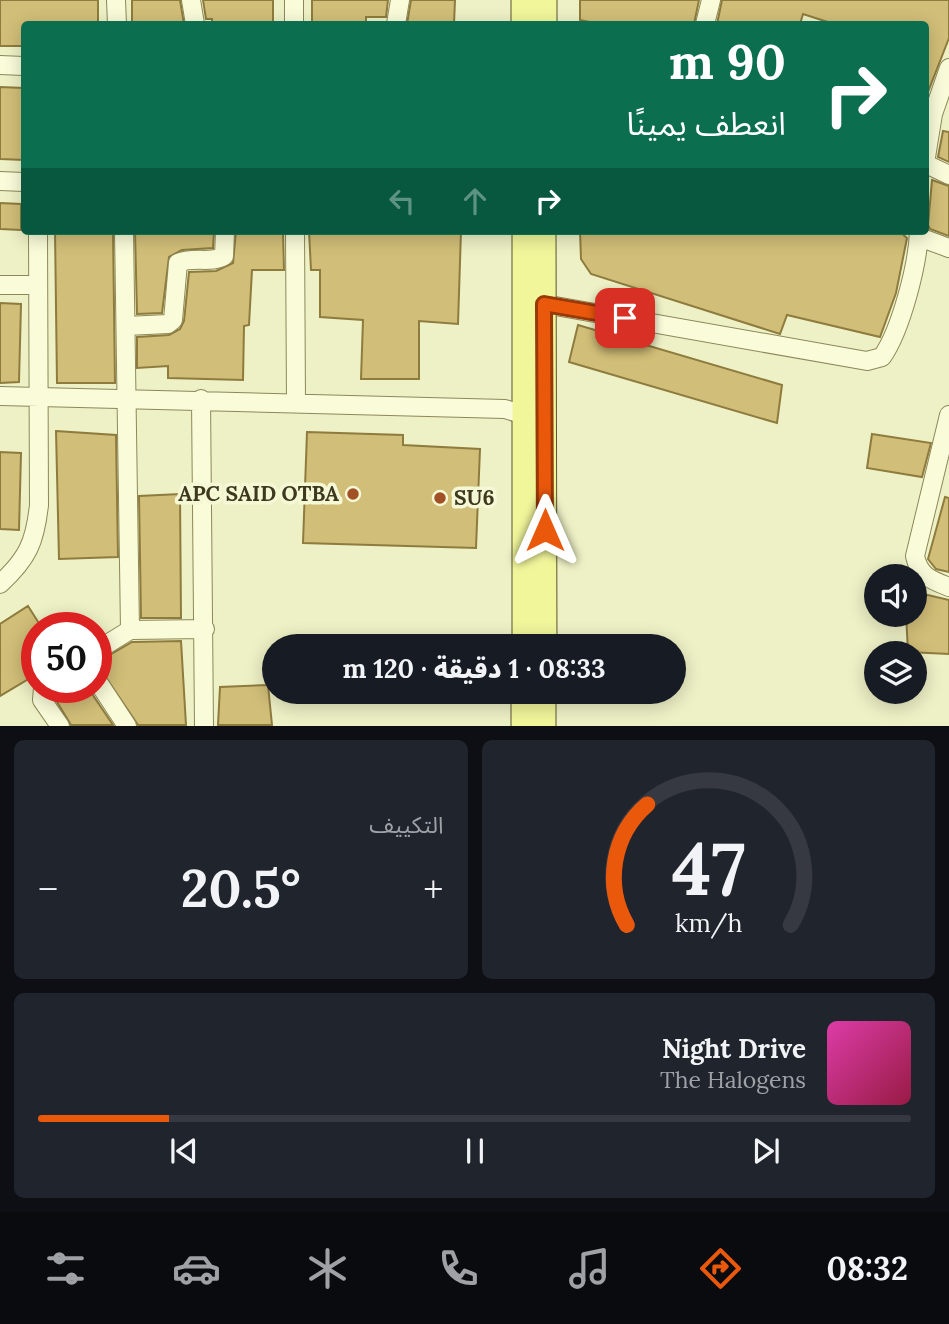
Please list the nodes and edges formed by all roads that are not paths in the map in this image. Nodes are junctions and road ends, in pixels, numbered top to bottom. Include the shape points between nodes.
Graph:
1 (116, 0) edge
2 (191, 0) edge
3 (294, 0) edge
4 (400, 0) edge
5 (523, 0) edge
6 (545, 0) edge
7 (711, 0) edge
8 (117, 21) edge
9 (194, 21) edge
10 (294, 21) edge
11 (396, 21) edge
12 (523, 21) edge
13 (545, 21) edge
14 (706, 21) edge
15 (0, 65) edge
16 (21, 66) edge
17 (949, 68) edge
18 (929, 139) edge
19 (929, 165) edge
20 (949, 175) edge
21 (0, 181) edge
22 (21, 182) edge
23 (38, 235) edge
24 (124, 235) edge
25 (225, 235) edge
26 (295, 235) edge
27 (524, 235) edge
28 (544, 235) edge
29 (919, 235) edge
30 (921, 235) edge
31 (949, 248) edge
32 (0, 285) edge
33 (38, 285) junction
34 (544, 304) junction
35 (126, 326) junction
36 (0, 396) edge
37 (38, 397) junction
38 (128, 398) junction
39 (201, 399) junction
40 (296, 402) junction
41 (528, 410) junction
42 (949, 415) edge
43 (0, 584) edge
44 (949, 587) edge
45 (130, 629) junction
46 (205, 629) junction
47 (524, 634) edge
48 (544, 634) edge
49 (112, 641) edge
50 (44, 703) edge
51 (112, 703) edge
52 (523, 704) edge
53 (544, 704) edge
54 (60, 726) edge
55 (127, 726) edge
56 (204, 726) edge
57 (523, 726) edge
58 (544, 726) edge

1 - 8 street
2 - 9 street
3 - 10 street
4 - 11 street
5 - 12 main road
6 - 13 main road
7 - 14 street
15 - 16 street
17 - 18 street
19 - 20 street
21 - 22 street
23 - 33 street
24 - 35 street
25 - 35 street via 224,256 178,263 173,320
26 - 40 street
27 - 41 main road
28 - 34 main road
29 - 34 street via 891,345 882,357 867,360
30 - 31 street
32 - 33 street
33 - 37 street
34 - 41 main road
35 - 38 street
36 - 37 street
37 - 38 street
37 - 43 street via 35,537 19,566
38 - 39 street
38 - 45 street
39 - 40 street
39 - 46 street
40 - 41 street
41 - 47 main road
41 - 48 main road
42 - 44 street via 915,556 918,570
45 - 46 street
45 - 49 street
46 - 56 street
50 - 54 street
51 - 55 street
52 - 57 main road
53 - 58 main road

